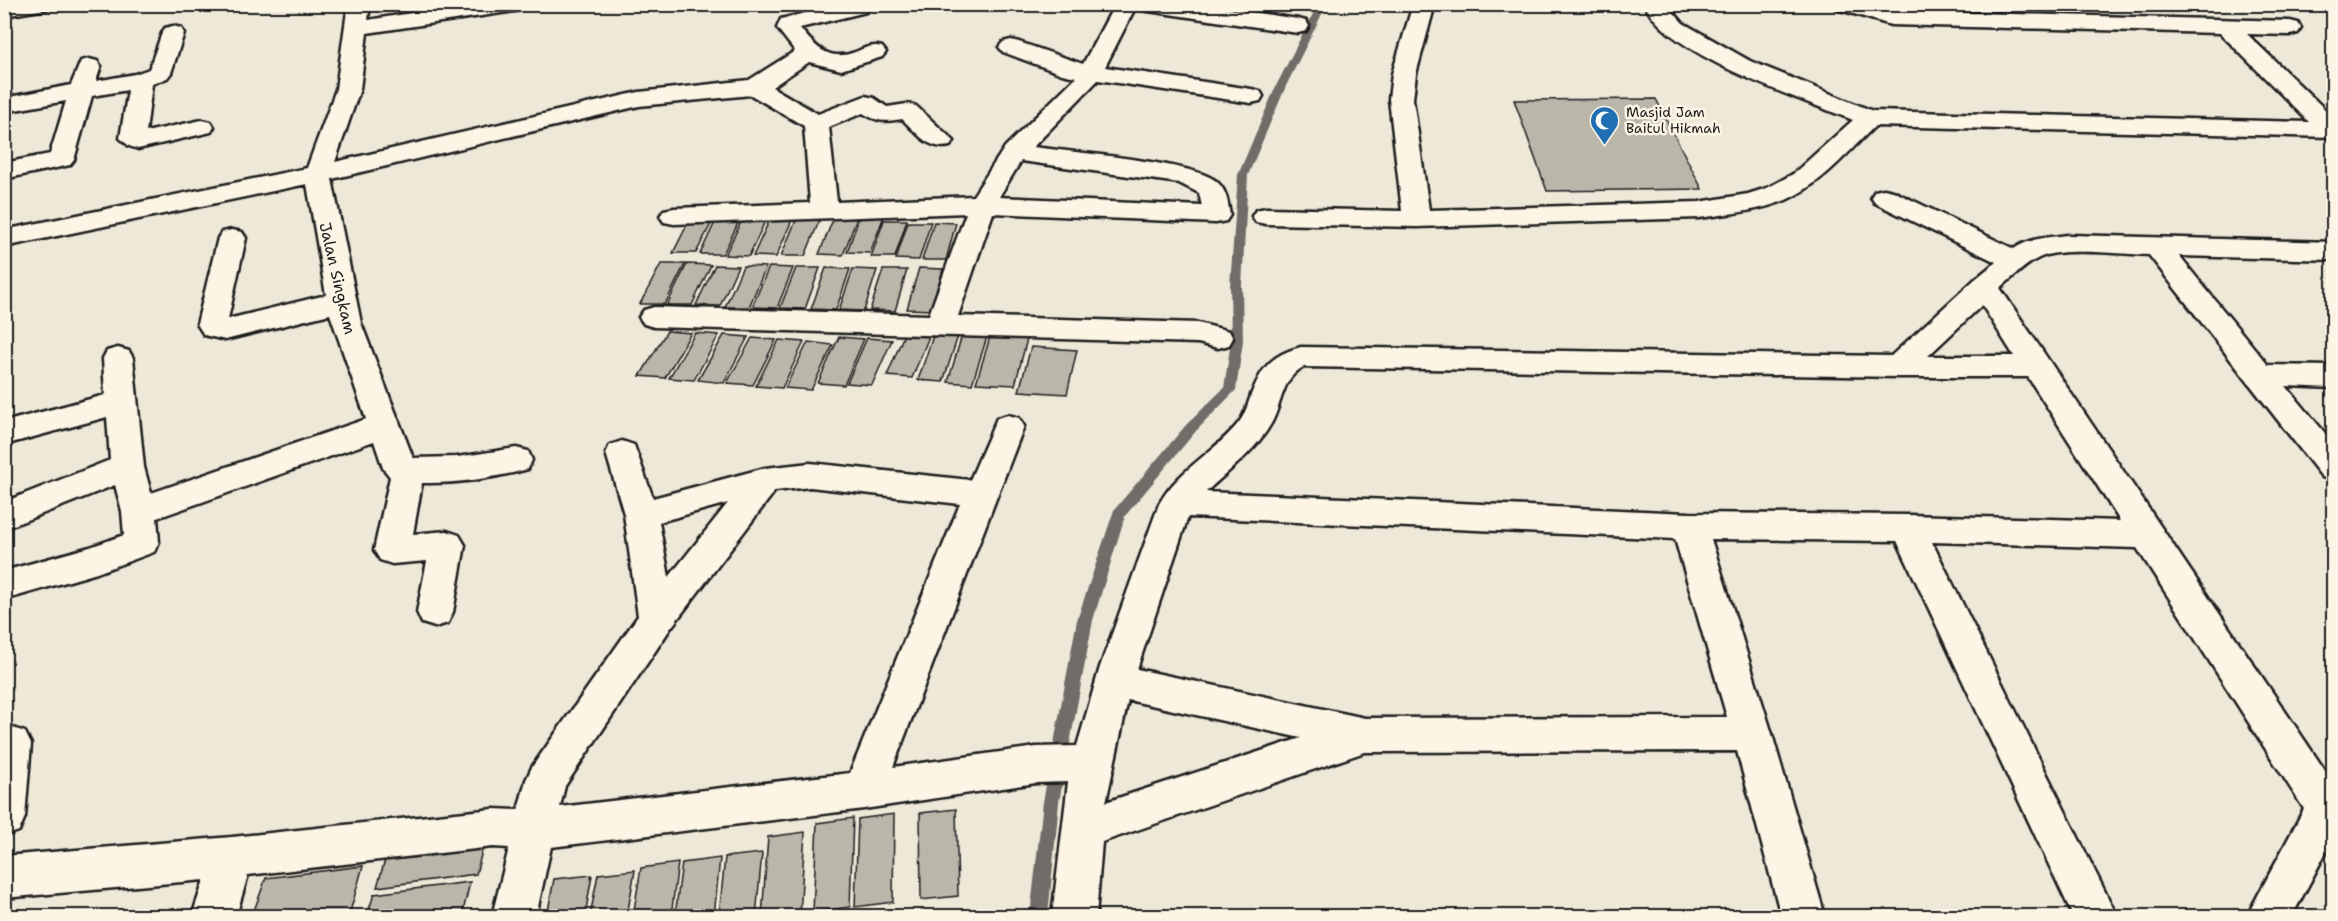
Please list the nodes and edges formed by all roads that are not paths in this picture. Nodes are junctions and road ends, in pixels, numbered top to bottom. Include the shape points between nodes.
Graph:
1 (39, 4) edge
2 (515, 4) edge
3 (1126, 4) edge
4 (1148, 4) edge
5 (1424, 4) edge
6 (1655, 4) edge
7 (1845, 4) edge
8 (2181, 4) edge
9 (858, 7) dead end
10 (4, 9) edge
11 (2013, 13) edge
12 (358, 16) edge
13 (1298, 26) dead end
14 (2202, 26) junction
15 (2226, 26) junction
16 (2290, 28) dead end
17 (173, 33) dead end
18 (1011, 47) dead end
19 (874, 52) dead end
20 (808, 53) junction
21 (88, 66) dead end
22 (1092, 72) junction
23 (141, 80) junction
24 (755, 87) junction
25 (83, 91) junction
26 (1251, 96) dead end
27 (4, 105) edge
28 (1869, 118) junction
29 (816, 123) junction
30 (202, 127) dead end
31 (2332, 130) edge
32 (941, 141) dead end
33 (1014, 152) junction
34 (4, 171) edge
35 (318, 174) junction
36 (1884, 197) dead end
37 (982, 204) junction
38 (824, 210) junction
39 (674, 216) dead end
40 (1266, 216) dead end
41 (1416, 219) junction
42 (232, 238) dead end
43 (4, 239) edge
44 (2158, 248) junction
45 (2334, 251) edge
46 (2016, 261) junction
47 (1984, 286) junction
48 (342, 301) junction
49 (654, 317) dead end
50 (940, 326) junction
51 (1218, 338) dead end
52 (118, 358) dead end
53 (2036, 366) junction
54 (1898, 367) junction
55 (2259, 375) junction
56 (2334, 377) edge
57 (121, 402) junction
58 (384, 425) junction
59 (1008, 426) dead end
60 (4, 434) edge
61 (622, 453) dead end
62 (516, 460) dead end
63 (127, 467) junction
64 (2334, 468) edge
65 (408, 471) junction
66 (765, 480) junction
67 (981, 494) junction
68 (1176, 504) junction
69 (139, 511) junction
70 (641, 514) junction
71 (4, 516) edge
72 (1689, 526) junction
73 (1908, 528) junction
74 (2148, 535) junction
75 (4, 586) edge
76 (435, 612) dead end
77 (657, 618) junction
78 (1115, 681) junction
79 (1752, 734) junction
80 (1365, 735) junction
81 (4, 742) edge
82 (1068, 766) junction
83 (864, 790) junction
84 (2330, 802) edge
85 (4, 817) edge
86 (1082, 829) junction
87 (533, 830) junction
88 (232, 856) junction
89 (4, 877) edge
90 (214, 916) edge
91 (514, 916) edge
92 (1074, 916) edge
93 (1803, 916) edge
94 (2095, 916) edge
95 (2269, 916) edge

1 - 10 street
2 - 12 street
3 - 22 street
4 - 13 street
5 - 41 street via 1401,99
6 - 28 street via 1675,28 1698,43 1742,66
7 - 11 street via 1891,18
8 - 14 street
9 - 20 street via 789,24 788,28
11 - 14 street
12 - 35 street via 348,89
14 - 15 street
15 - 16 street
15 - 31 street
17 - 23 street via 159,73
18 - 22 street via 1058,66
19 - 20 street via 840,64 829,64
20 - 24 street
21 - 25 street
22 - 26 street
22 - 33 street
23 - 25 street
23 - 30 street via 133,138 138,141
24 - 29 street
24 - 35 street via 639,99
25 - 27 street
25 - 34 street via 61,160
28 - 31 street
28 - 41 street via 1802,180 1776,194 1742,204 1699,210
29 - 32 street via 865,103 883,115 907,111
29 - 38 street
33 - 37 street
33 - 37 street via 1184,176 1210,188 1216,215
35 - 43 street
35 - 48 street, Jalan Singkam
36 - 46 street
37 - 38 street
37 - 50 street
38 - 39 street
40 - 41 street
42 - 48 street via 212,324 215,328 225,330
44 - 45 street
44 - 46 street via 2068,244 2030,251
44 - 55 street
46 - 47 street
47 - 53 street
47 - 54 street
48 - 58 street, Jalan Singkam via 346,323
49 - 50 street
50 - 51 street via 1198,333
52 - 57 street
53 - 54 street
53 - 74 street
54 - 68 street via 1301,357 1276,371 1252,428 1190,484
55 - 56 street
55 - 64 street
57 - 60 street
57 - 63 street
58 - 65 street, Jalan Singkam via 400,468
58 - 69 street
59 - 67 street
61 - 70 street
62 - 65 street
63 - 69 street
63 - 71 street
65 - 76 street via 392,550 447,545
66 - 67 street via 810,474
66 - 70 street
66 - 77 street
67 - 83 street
68 - 72 street
68 - 78 street
69 - 75 street via 142,542
70 - 77 street
72 - 73 street
72 - 79 street
73 - 74 street
73 - 94 street
74 - 84 street
77 - 87 street via 546,780
78 - 80 street
78 - 82 street
79 - 80 street
79 - 93 street
80 - 86 street
81 - 85 street via 11,744
82 - 83 street
82 - 86 street
83 - 87 street
84 - 95 street
86 - 92 street
87 - 88 street via 493,828
87 - 91 street
88 - 89 street
88 - 90 street

